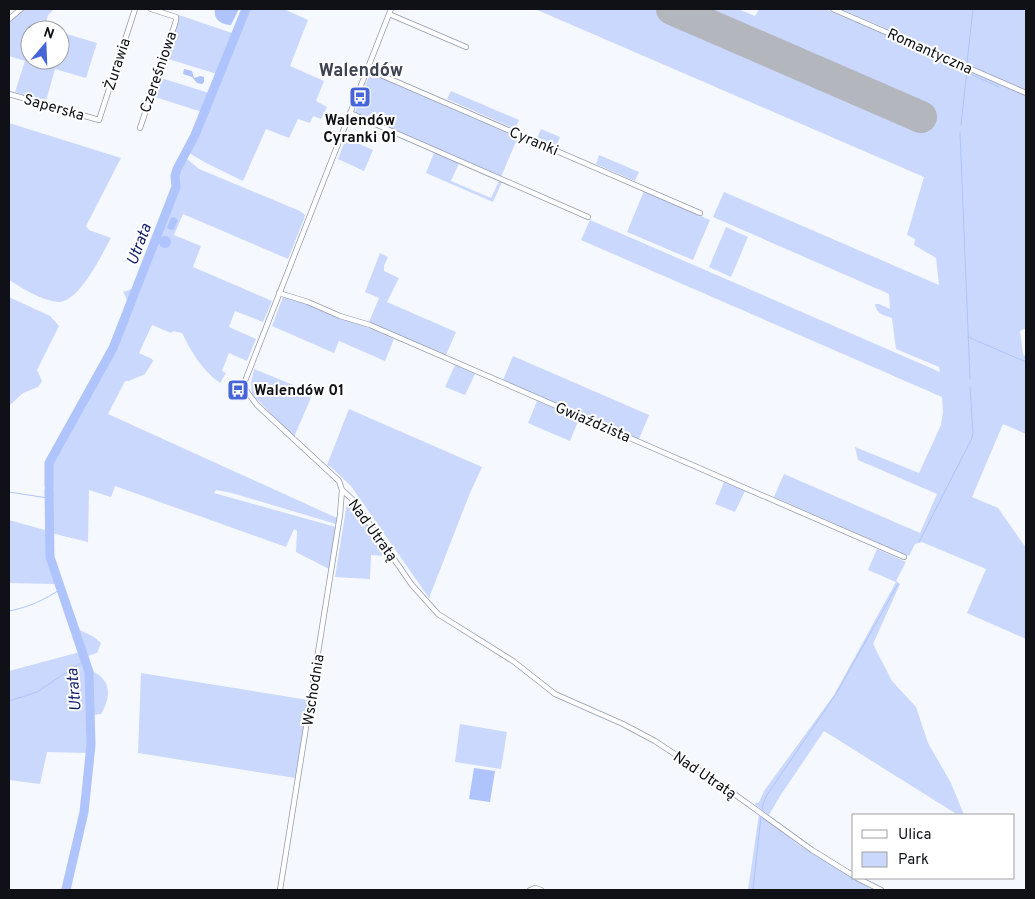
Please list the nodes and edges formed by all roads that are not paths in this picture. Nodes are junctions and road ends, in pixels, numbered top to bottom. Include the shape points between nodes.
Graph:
1 (21, 9) edge
2 (135, 9) edge
3 (151, 9) edge
4 (834, 9) edge
5 (390, 11) edge
6 (9, 20) edge
7 (466, 47) dead end
8 (367, 69) junction
9 (1026, 93) edge
10 (9, 94) edge
11 (350, 113) junction
12 (99, 120) joint
13 (140, 128) dead end
14 (700, 213) dead end
15 (588, 217) dead end
16 (279, 293) junction
17 (342, 490) junction
18 (904, 557) dead end
19 (852, 875) edge
20 (859, 879) edge
21 (280, 890) edge
22 (530, 890) edge
23 (541, 890) edge
24 (881, 890) edge

1 - 6 street
2 - 12 street, Żurawia
3 - 13 street, Czereśniowa via 176,17
4 - 9 street, Romantyczna
5 - 7 street
5 - 8 street, Nad Utratą
8 - 11 street, Nad Utratą
8 - 14 street, Cyranki
10 - 12 street, Saperska
11 - 15 street
11 - 16 street, Nad Utratą
16 - 17 street, Nad Utratą via 245,381 245,389 257,405 339,482
16 - 18 street, Gwiaździsta via 370,325
17 - 19 street, Nad Utratą via 353,500 412,585 438,614 513,661 554,694 654,741
17 - 21 street, Wschodnia
20 - 24 street, Nad Utratą
22 - 23 street

